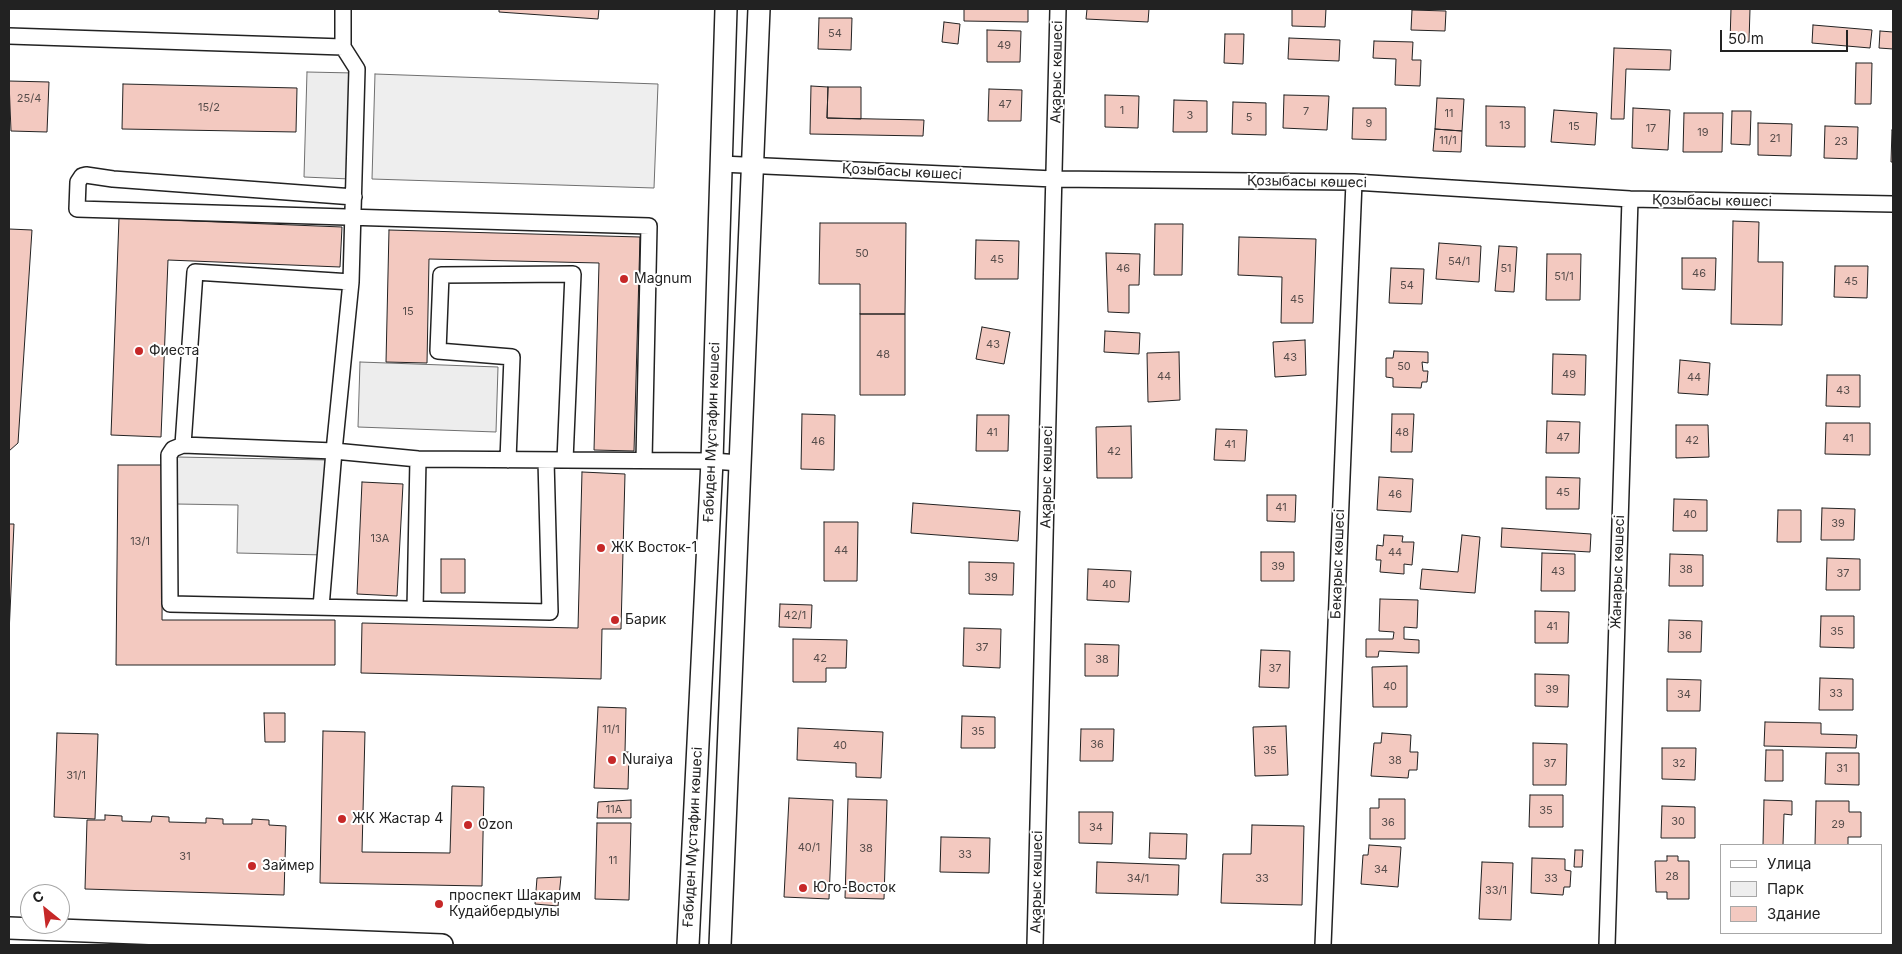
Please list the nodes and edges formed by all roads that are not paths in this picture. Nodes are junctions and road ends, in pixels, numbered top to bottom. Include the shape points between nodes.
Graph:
1 (343, 9) edge
2 (726, 9) edge
3 (759, 9) edge
4 (1058, 9) edge
5 (9, 36) edge
6 (343, 47) junction
7 (721, 164) junction
8 (752, 166) junction
9 (1054, 179) junction
10 (1354, 182) junction
11 (354, 197) junction
12 (1630, 199) junction
13 (1893, 204) edge
14 (352, 218) junction
15 (351, 282) junction
16 (183, 445) junction
17 (334, 451) junction
18 (418, 459) junction
19 (508, 460) junction
20 (546, 460) junction
21 (565, 460) junction
22 (644, 460) junction
23 (712, 461) junction
24 (740, 463) junction
25 (321, 608) junction
26 (415, 609) junction
27 (9, 928) edge
28 (442, 945) edge
29 (688, 945) edge
30 (692, 945) edge
31 (720, 945) edge
32 (727, 945) edge
33 (1035, 945) edge
34 (1323, 945) edge
35 (1607, 945) edge

1 - 6 street
2 - 7 street, Ғабиден Мұстафин көшесі
3 - 8 street, Ғабиден Мұстафин көшесі
4 - 9 street, Ақарыс көшесі
5 - 6 street
6 - 11 street via 357,69
7 - 8 street, Қозыбасы көшесі
7 - 23 street, Ғабиден Мұстафин көшесі
8 - 9 street, Қозыбасы көшесі
8 - 24 street, Ғабиден Мұстафин көшесі
9 - 10 street, Қозыбасы көшесі
9 - 33 street, Ақарыс көшесі
10 - 12 street, Қозыбасы көшесі
10 - 34 street, Бекарыс көшесі
11 - 14 street
11 - 14 street via 86,175 78,182 77,209
12 - 13 street, Қозыбасы көшесі
12 - 35 street, Жанарыс көшесі
14 - 15 street
14 - 22 street via 649,226
15 - 16 street via 195,272
15 - 17 street
16 - 17 street
16 - 25 street via 173,449 169,455 170,604
17 - 18 street
17 - 25 street
18 - 19 street
18 - 26 street
19 - 20 street
19 - 21 street via 512,357 438,351 441,276 573,274
20 - 21 street
20 - 26 street via 550,612
21 - 22 street
22 - 23 street
23 - 24 street
23 - 29 street, Ғабиден Мұстафин көшесі
24 - 31 street, Ғабиден Мұстафин көшесі
25 - 26 street
27 - 28 street
30 - 31 street
31 - 32 street

